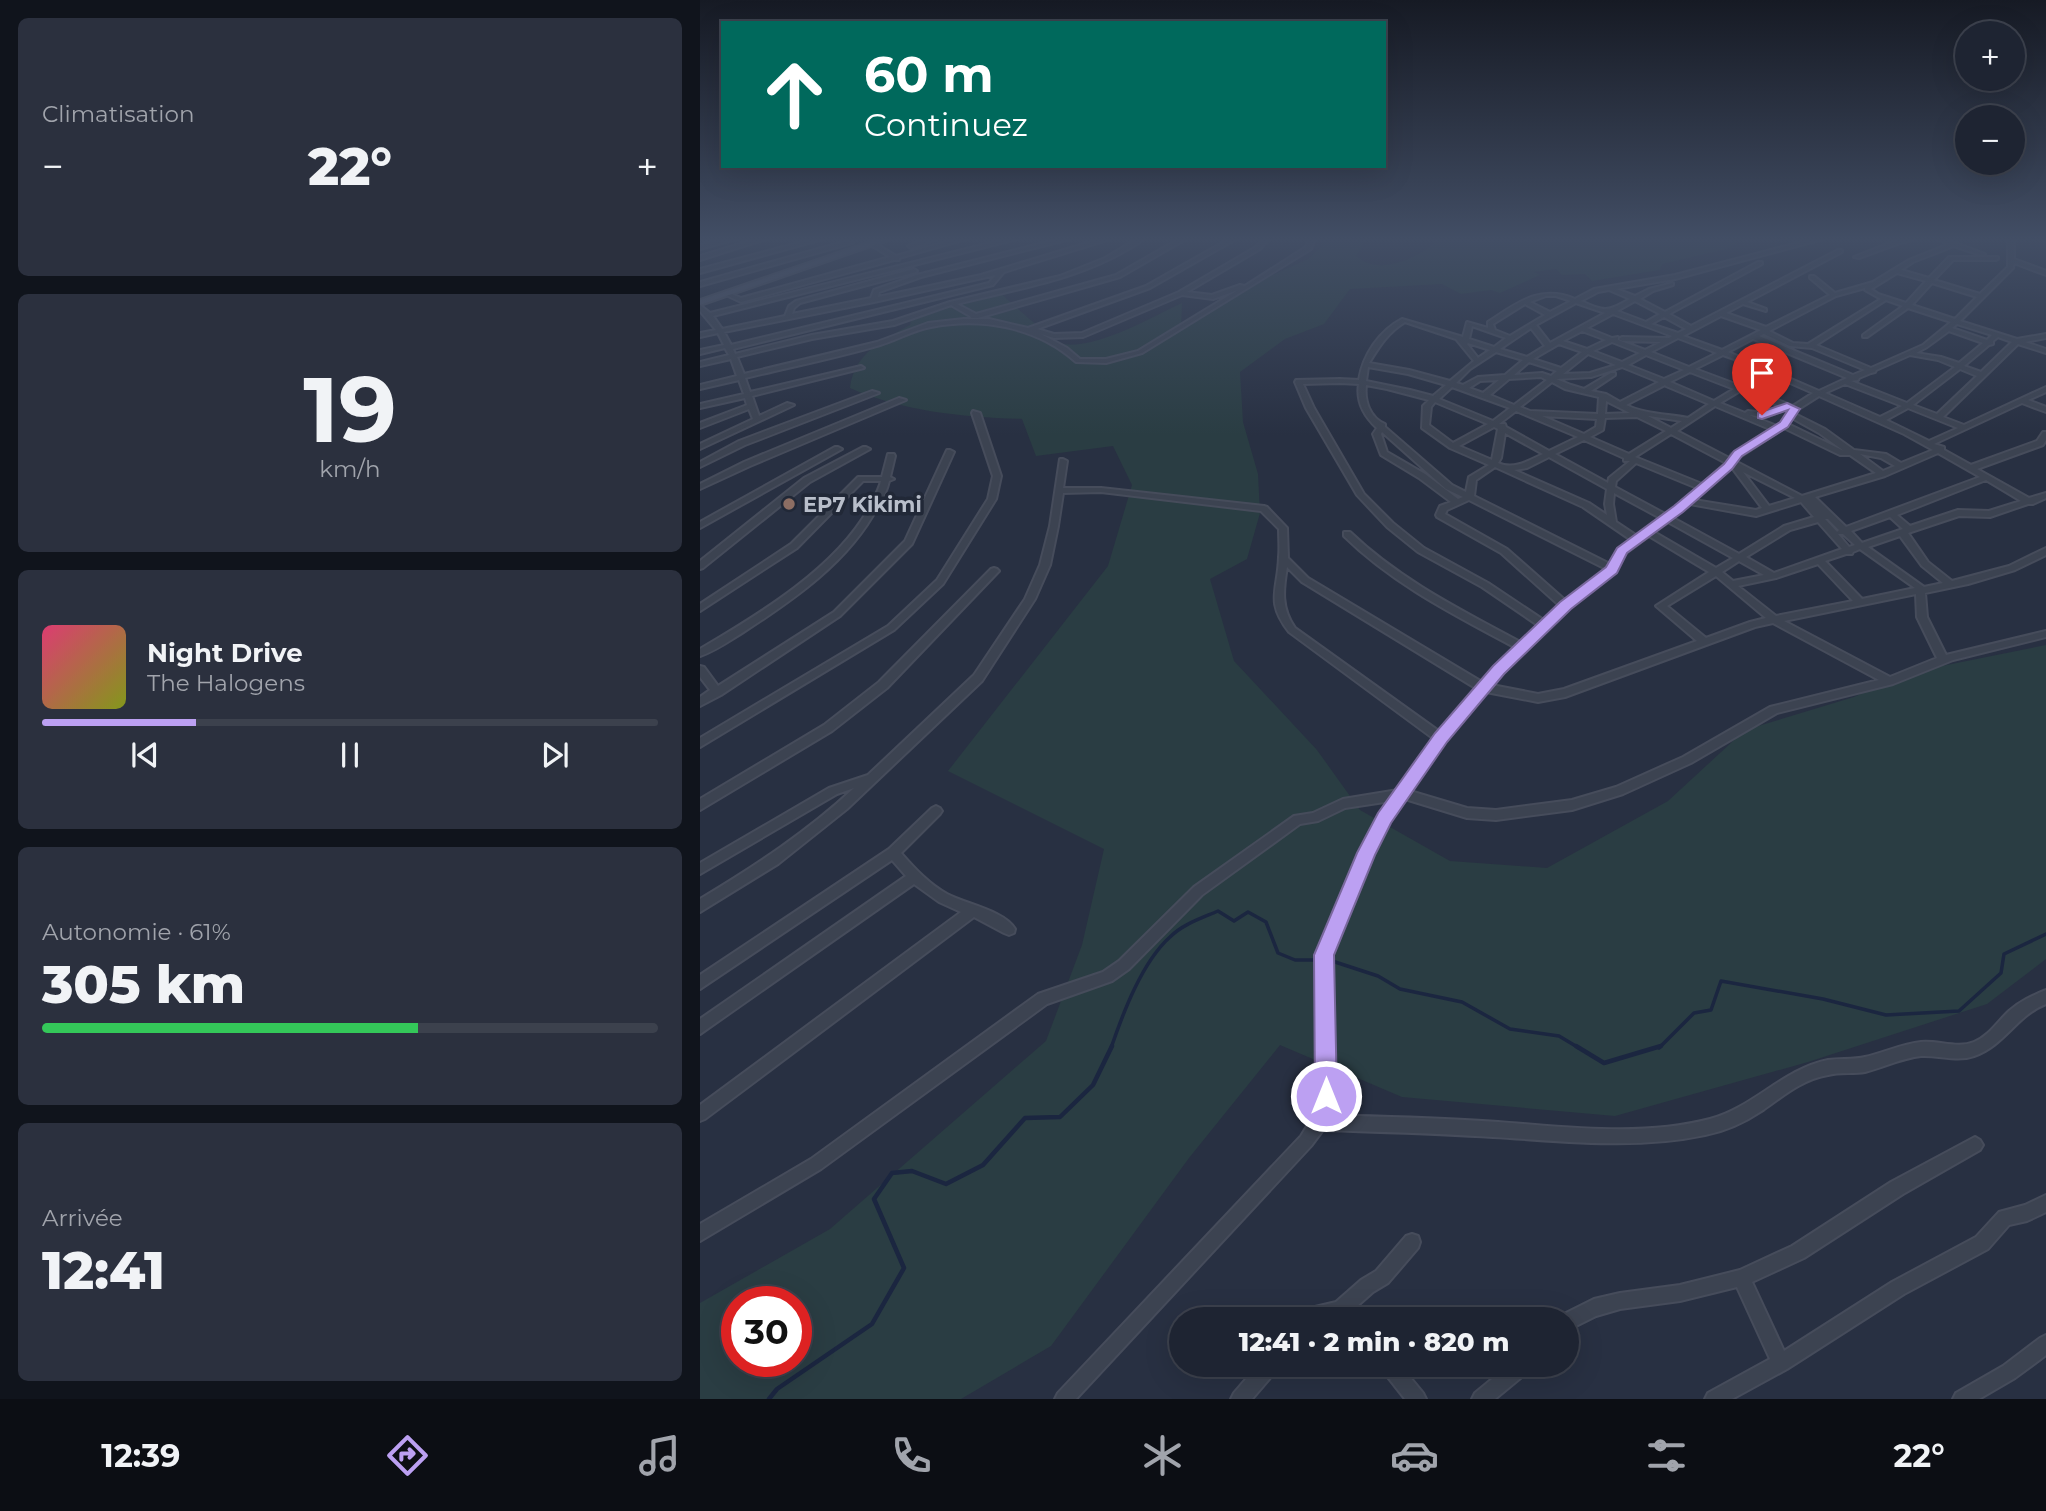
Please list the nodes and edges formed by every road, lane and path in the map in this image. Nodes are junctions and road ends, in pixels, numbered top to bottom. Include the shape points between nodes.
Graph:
1 (752, 304) edge
2 (795, 304) edge
3 (852, 304) edge
4 (910, 304) edge
5 (948, 304) edge
6 (954, 304) edge
7 (1020, 304) edge
8 (1100, 304) edge
9 (1155, 304) edge
10 (1219, 304) edge
11 (1522, 304) edge
12 (1530, 304) edge
13 (1571, 304) edge
14 (1584, 304) edge
15 (1627, 304) edge
16 (1647, 304) edge
17 (1682, 304) edge
18 (1738, 304) edge
19 (1749, 304) edge
20 (1815, 304) edge
21 (1876, 304) edge
22 (1973, 304) edge
23 (700, 305) edge
24 (1908, 305) joint
25 (1765, 310) dead end
26 (1613, 312) junction
27 (1664, 314) junction
28 (1722, 314) junction
29 (710, 315) junction
30 (1550, 315) junction
31 (788, 317) junction
32 (976, 317) junction
33 (1957, 320) junction
34 (964, 321) junction
35 (1646, 324) junction
36 (1532, 325) junction
37 (1691, 329) junction
38 (1764, 329) junction
39 (1948, 329) junction
40 (1028, 330) junction
41 (1580, 330) junction
42 (1492, 331) junction
43 (720, 332) junction
44 (1998, 334) junction
45 (700, 335) edge
46 (1752, 336) junction
47 (1865, 336) dead end
48 (2046, 336) edge
49 (1511, 338) junction
50 (1612, 338) junction
51 (1675, 338) junction
52 (2017, 341) junction
53 (1466, 342) junction
54 (1560, 342) junction
55 (1987, 343) junction
56 (745, 344) junction
57 (1812, 346) junction
58 (768, 347) junction
59 (1549, 347) junction
60 (1496, 348) junction
61 (1660, 348) junction
62 (728, 350) junction
63 (1588, 351) junction
64 (2046, 351) edge
65 (700, 352) edge
66 (1723, 352) junction
67 (1647, 353) junction
68 (1912, 354) junction
69 (1527, 359) junction
70 (1743, 360) junction
71 (1668, 361) junction
72 (1478, 362) junction
73 (700, 364) edge
74 (1365, 364) junction
75 (1626, 365) junction
76 (1959, 366) junction
77 (861, 369) dead end
78 (1690, 369) junction
79 (1873, 371) junction
80 (1558, 375) junction
81 (1982, 375) junction
82 (1506, 377) junction
83 (740, 378) junction
84 (1851, 380) junction
85 (1362, 382) junction
86 (1450, 382) junction
87 (1664, 383) junction
88 (786, 386) junction
89 (700, 387) edge
90 (1465, 387) junction
91 (1741, 387) junction
92 (2046, 388) edge
93 (1441, 391) junction
94 (1586, 391) junction
95 (875, 393) dead end
96 (1819, 393) junction
97 (1418, 394) junction
98 (1762, 394) junction
99 (746, 395) junction
100 (1485, 395) junction
101 (1603, 396) junction
102 (1432, 398) junction
103 (902, 400) dead end
104 (2023, 401) junction
105 (700, 405) edge
106 (790, 405) junction
107 (1620, 405) junction
108 (1713, 405) junction
109 (751, 406) junction
110 (1911, 407) junction
111 (1514, 408) junction
112 (1791, 410) junction
113 (2046, 410) edge
114 (976, 413) dead end
115 (1527, 413) junction
116 (1639, 415) junction
117 (1602, 416) junction
118 (1939, 417) junction
119 (802, 419) junction
120 (757, 420) junction
121 (1689, 420) junction
122 (1881, 420) junction
123 (1498, 424) junction
124 (700, 426) edge
125 (1382, 426) junction
126 (1780, 427) junction
127 (1966, 428) junction
128 (1672, 432) junction
129 (2046, 434) edge
130 (1581, 438) junction
131 (1931, 443) junction
132 (1453, 446) junction
133 (700, 447) edge
134 (838, 449) dead end
135 (866, 449) dead end
136 (1941, 449) junction
137 (950, 452) dead end
138 (1550, 453) junction
139 (1853, 453) junction
140 (891, 456) dead end
141 (1630, 460) junction
142 (1063, 461) dead end
143 (1492, 464) junction
144 (1730, 464) junction
145 (700, 465) edge
146 (1901, 466) junction
147 (1971, 468) junction
148 (1504, 469) junction
149 (1882, 474) junction
150 (1986, 477) junction
151 (890, 479) junction
152 (1611, 485) junction
153 (1701, 487) junction
154 (700, 488) edge
155 (1059, 491) junction
156 (2046, 495) edge
157 (1470, 497) junction
158 (1807, 499) junction
159 (1688, 501) junction
160 (2030, 502) junction
161 (1458, 503) junction
162 (1768, 510) junction
163 (1891, 514) junction
164 (1828, 516) junction
165 (1817, 518) junction
166 (1667, 519) junction
167 (1612, 521) junction
168 (700, 525) edge
169 (1844, 531) junction
170 (1648, 532) junction
171 (1906, 532) junction
172 (1347, 534) dead end
173 (1832, 535) junction
174 (1637, 540) junction
175 (1862, 547) junction
176 (2046, 551) edge
177 (1849, 552) junction
178 (1738, 556) junction
179 (1284, 559) junction
180 (1819, 560) junction
181 (700, 566) edge
182 (1612, 569) junction
183 (994, 571) dead end
184 (1716, 572) junction
185 (1773, 576) junction
186 (1732, 584) junction
187 (1951, 585) junction
188 (1921, 591) junction
189 (1859, 602) junction
190 (1566, 606) junction
191 (700, 608) edge
192 (1773, 619) junction
193 (1546, 626) junction
194 (2046, 634) edge
195 (1704, 641) junction
196 (1522, 647) junction
197 (700, 653) edge
198 (1943, 660) junction
199 (700, 670) edge
200 (1889, 681) junction
201 (1482, 687) junction
202 (717, 692) junction
203 (700, 702) edge
204 (1441, 737) junction
205 (700, 743) edge
206 (870, 779) junction
207 (1404, 794) junction
208 (700, 805) edge
209 (936, 811) dead end
210 (892, 853) junction
211 (700, 869) edge
212 (914, 877) junction
213 (700, 906) edge
214 (974, 910) junction
215 (1009, 929) dead end
216 (700, 983) edge
217 (2046, 997) edge
218 (700, 1027) edge
219 (700, 1114) edge
220 (1319, 1122) junction
221 (1975, 1146) dead end
222 (2046, 1203) edge
223 (700, 1233) edge
224 (1412, 1242) dead end
225 (1741, 1278) junction
226 (1350, 1307) edge
227 (1579, 1316) edge
228 (2046, 1344) edge
229 (1782, 1363) junction
230 (1259, 1377) edge
231 (1399, 1377) edge
232 (1508, 1377) edge
233 (1064, 1399) edge
234 (1240, 1399) edge
235 (1417, 1399) edge
236 (1481, 1399) edge
237 (1714, 1399) edge
238 (1962, 1399) edge

1 - 29 street
2 - 31 street
3 - 31 street
4 - 56 street
5 - 58 street via 894,323
6 - 32 street
7 - 32 street
8 - 40 street
9 - 40 street via 1083,335 1054,336
10 - 40 street via 1124,358 1077,360
11 - 42 street via 1490,323
12 - 30 street
13 - 30 street
14 - 26 street
15 - 26 street
16 - 27 street
17 - 27 street
18 - 28 street
19 - 25 street
20 - 38 street
21 - 57 street
22 - 33 street
23 - 29 street
24 - 33 street
24 - 47 street
26 - 35 street
26 - 41 street
27 - 35 street
27 - 37 street
28 - 37 street
28 - 38 street
29 - 43 street
30 - 36 street
31 - 43 street
32 - 34 street
33 - 39 street
33 - 44 street
34 - 40 street
34 - 83 street via 928,325 879,343
35 - 51 street
36 - 49 street
36 - 59 street
37 - 51 street
38 - 46 street
38 - 57 street via 1769,336 1792,345
39 - 55 street
39 - 68 street
41 - 50 street
41 - 54 street
42 - 49 street
42 - 53 street via 1468,323
43 - 45 street
43 - 62 street
44 - 52 street
44 - 55 street
46 - 66 street
46 - 84 street
48 - 52 street
49 - 60 street
50 - 51 street
50 - 63 street
50 - 67 street
51 - 61 street
51 - 66 street
52 - 55 street
52 - 64 street
52 - 81 street
53 - 60 street
53 - 72 street
53 - 74 street via 1407,320 1398,321
54 - 59 street
54 - 63 street
55 - 76 street
56 - 58 street
56 - 62 street
57 - 79 street
58 - 62 street
59 - 69 street
60 - 69 street
60 - 72 street
61 - 67 street
61 - 71 street
62 - 65 street
62 - 73 street
62 - 83 street
63 - 75 street
63 - 80 street
66 - 70 street
66 - 78 street
67 - 71 street
67 - 75 street
68 - 76 street
68 - 79 street
69 - 80 street
69 - 82 street
70 - 96 street
70 - 98 street
71 - 78 street
72 - 86 street
74 - 85 street
74 - 86 street
75 - 80 street via 1591,374
75 - 87 street
75 - 94 street
76 - 81 street
76 - 110 street
77 - 88 street
78 - 87 street
78 - 91 street
79 - 84 street
80 - 82 street
80 - 94 street via 1568,387
80 - 111 street
81 - 118 street
82 - 90 street via 1478,379
82 - 100 street
83 - 89 street
83 - 99 street
84 - 96 street
84 - 110 street
85 - 97 street
85 - 125 street via 1364,408
85 - 193 street via 1299,382 1361,495 1421,550
86 - 90 street
86 - 93 street
87 - 107 street
87 - 108 street
88 - 99 street
88 - 106 street
90 - 100 street
91 - 98 street
91 - 108 street
92 - 104 street
93 - 97 street
93 - 102 street
94 - 101 street
95 - 119 street
96 - 112 street
96 - 122 street
97 - 102 street
98 - 112 street
99 - 105 street
99 - 109 street
100 - 111 street
101 - 107 street
101 - 117 street
102 - 123 street
102 - 132 street via 1425,425
103 - 154 street
104 - 113 street
104 - 127 street
106 - 119 street
106 - 120 street
107 - 116 street
108 - 112 street via 1762,415
108 - 121 street
108 - 126 street
109 - 120 street
109 - 124 street
110 - 118 street
110 - 122 street
111 - 115 street
111 - 123 street
112 - 126 street
112 - 139 street
114 - 205 street via 997,476 995,487 940,582 891,628
115 - 117 street
115 - 130 street
116 - 117 street
116 - 121 street
116 - 128 street
117 - 130 street via 1600,428
118 - 127 street
119 - 145 street
120 - 133 street
121 - 128 street
122 - 131 street
123 - 132 street
123 - 138 street
123 - 143 street via 1497,458
125 - 157 street via 1449,487
125 - 161 street via 1377,434 1384,453
126 - 139 street
126 - 144 street via 1738,453
127 - 131 street
128 - 141 street
128 - 144 street
129 - 147 street via 2040,443
130 - 138 street
130 - 141 street
131 - 136 street
132 - 143 street
134 - 168 street
135 - 181 street via 807,480
136 - 146 street
136 - 147 street
137 - 202 street via 909,542 836,614
138 - 148 street via 1524,466
138 - 152 street
139 - 146 street via 1883,456
139 - 149 street
140 - 151 street
141 - 152 street
141 - 153 street
142 - 155 street
143 - 148 street
143 - 157 street via 1472,479
144 - 153 street
144 - 158 street
144 - 162 street via 1742,472
146 - 149 street
147 - 150 street
148 - 167 street
149 - 158 street
150 - 160 street
150 - 163 street
151 - 191 street via 861,479 794,545
151 - 197 street via 865,524 824,565 753,623
152 - 166 street
152 - 167 street
153 - 159 street
155 - 179 street via 1098,489 1264,509 1283,528
155 - 206 street via 1045,565 1030,599 978,678
156 - 160 street
157 - 161 street
157 - 182 street
158 - 162 street
158 - 164 street
158 - 165 street
159 - 162 street via 1748,513
159 - 166 street
160 - 171 street via 1990,514 1958,513
161 - 190 street via 1443,508 1440,515 1504,551
163 - 169 street
163 - 171 street
164 - 165 street
164 - 169 street
165 - 173 street
165 - 178 street via 1787,528
166 - 170 street
166 - 178 street
167 - 174 street
169 - 173 street
169 - 175 street
170 - 174 street
170 - 184 street
171 - 175 street
171 - 187 street via 1925,564
172 - 196 street via 1385,567
173 - 177 street
174 - 182 street via 1622,551
175 - 177 street
175 - 188 street
176 - 187 street via 2012,568
177 - 180 street
178 - 184 street
178 - 185 street
179 - 201 street via 1305,580
179 - 204 street via 1278,606 1282,619
180 - 185 street
180 - 189 street
182 - 190 street
183 - 208 street via 883,685 828,728
184 - 186 street
184 - 195 street via 1661,606
185 - 186 street
186 - 192 street
187 - 188 street
188 - 189 street
188 - 198 street via 1922,617
189 - 192 street
190 - 193 street
192 - 195 street
192 - 200 street
193 - 196 street
194 - 198 street
195 - 201 street via 1556,696 1538,698
196 - 201 street
198 - 200 street
199 - 202 street
200 - 207 street via 1774,710 1687,760 1619,791 1572,805 1496,815 1467,813
201 - 204 street
202 - 203 street
204 - 207 street
206 - 211 street via 833,791
206 - 213 street via 774,860
207 - 220 street via 1366,853 1324,961 1326,1096
207 - 223 street via 1343,804 1314,818 1290,822 1198,891 1124,965 1107,976 1043,999 816,1164
209 - 210 street
210 - 212 street
210 - 216 street
212 - 214 street via 942,897
212 - 218 street
214 - 215 street
214 - 219 street
217 - 220 street via 2016,1011 1994,1037 1974,1050 1916,1050 1861,1065 1827,1068 1790,1081 1732,1121 1662,1136 1607,1139
220 - 233 street
221 - 225 street via 1897,1188 1798,1252
222 - 229 street via 2005,1218 1982,1243 1898,1288
224 - 226 street
225 - 227 street via 1620,1301
225 - 229 street
228 - 238 street
229 - 237 street
230 - 234 street
231 - 235 street
232 - 236 street

